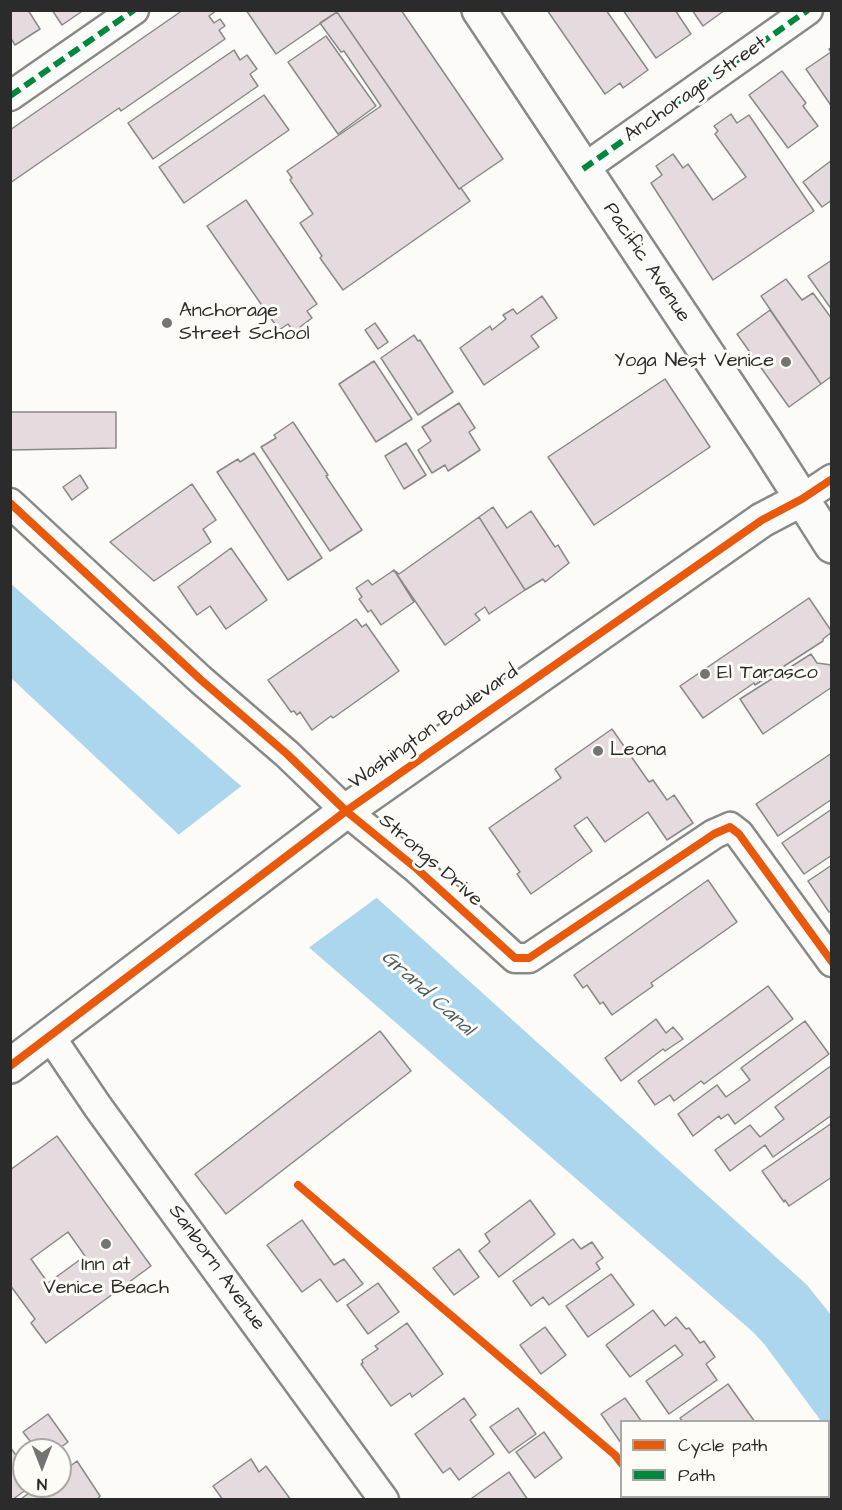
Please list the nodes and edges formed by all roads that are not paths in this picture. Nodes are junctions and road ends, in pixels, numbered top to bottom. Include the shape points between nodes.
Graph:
1 (134, 10) edge
2 (479, 10) edge
3 (808, 10) edge
4 (10, 96) edge
5 (583, 169) junction
6 (831, 478) edge
7 (802, 499) junction
8 (10, 504) edge
9 (831, 546) edge
10 (346, 810) junction
11 (831, 962) edge
12 (50, 1036) junction
13 (10, 1065) edge
14 (384, 1500) edge

1 - 4 street
2 - 5 main road, Pacific Avenue
3 - 5 street, Anchorage Street
5 - 7 main road, Pacific Avenue
6 - 7 street, Washington Boulevard
7 - 9 main road, Pacific Avenue
7 - 10 main road, Washington Boulevard via 762,520
8 - 10 street, Strongs Drive
10 - 11 street, Strongs Drive via 514,958 529,958 730,827 739,834
10 - 12 main road, Washington Boulevard
12 - 13 main road, Washington Boulevard
12 - 14 street, Sanborn Avenue

